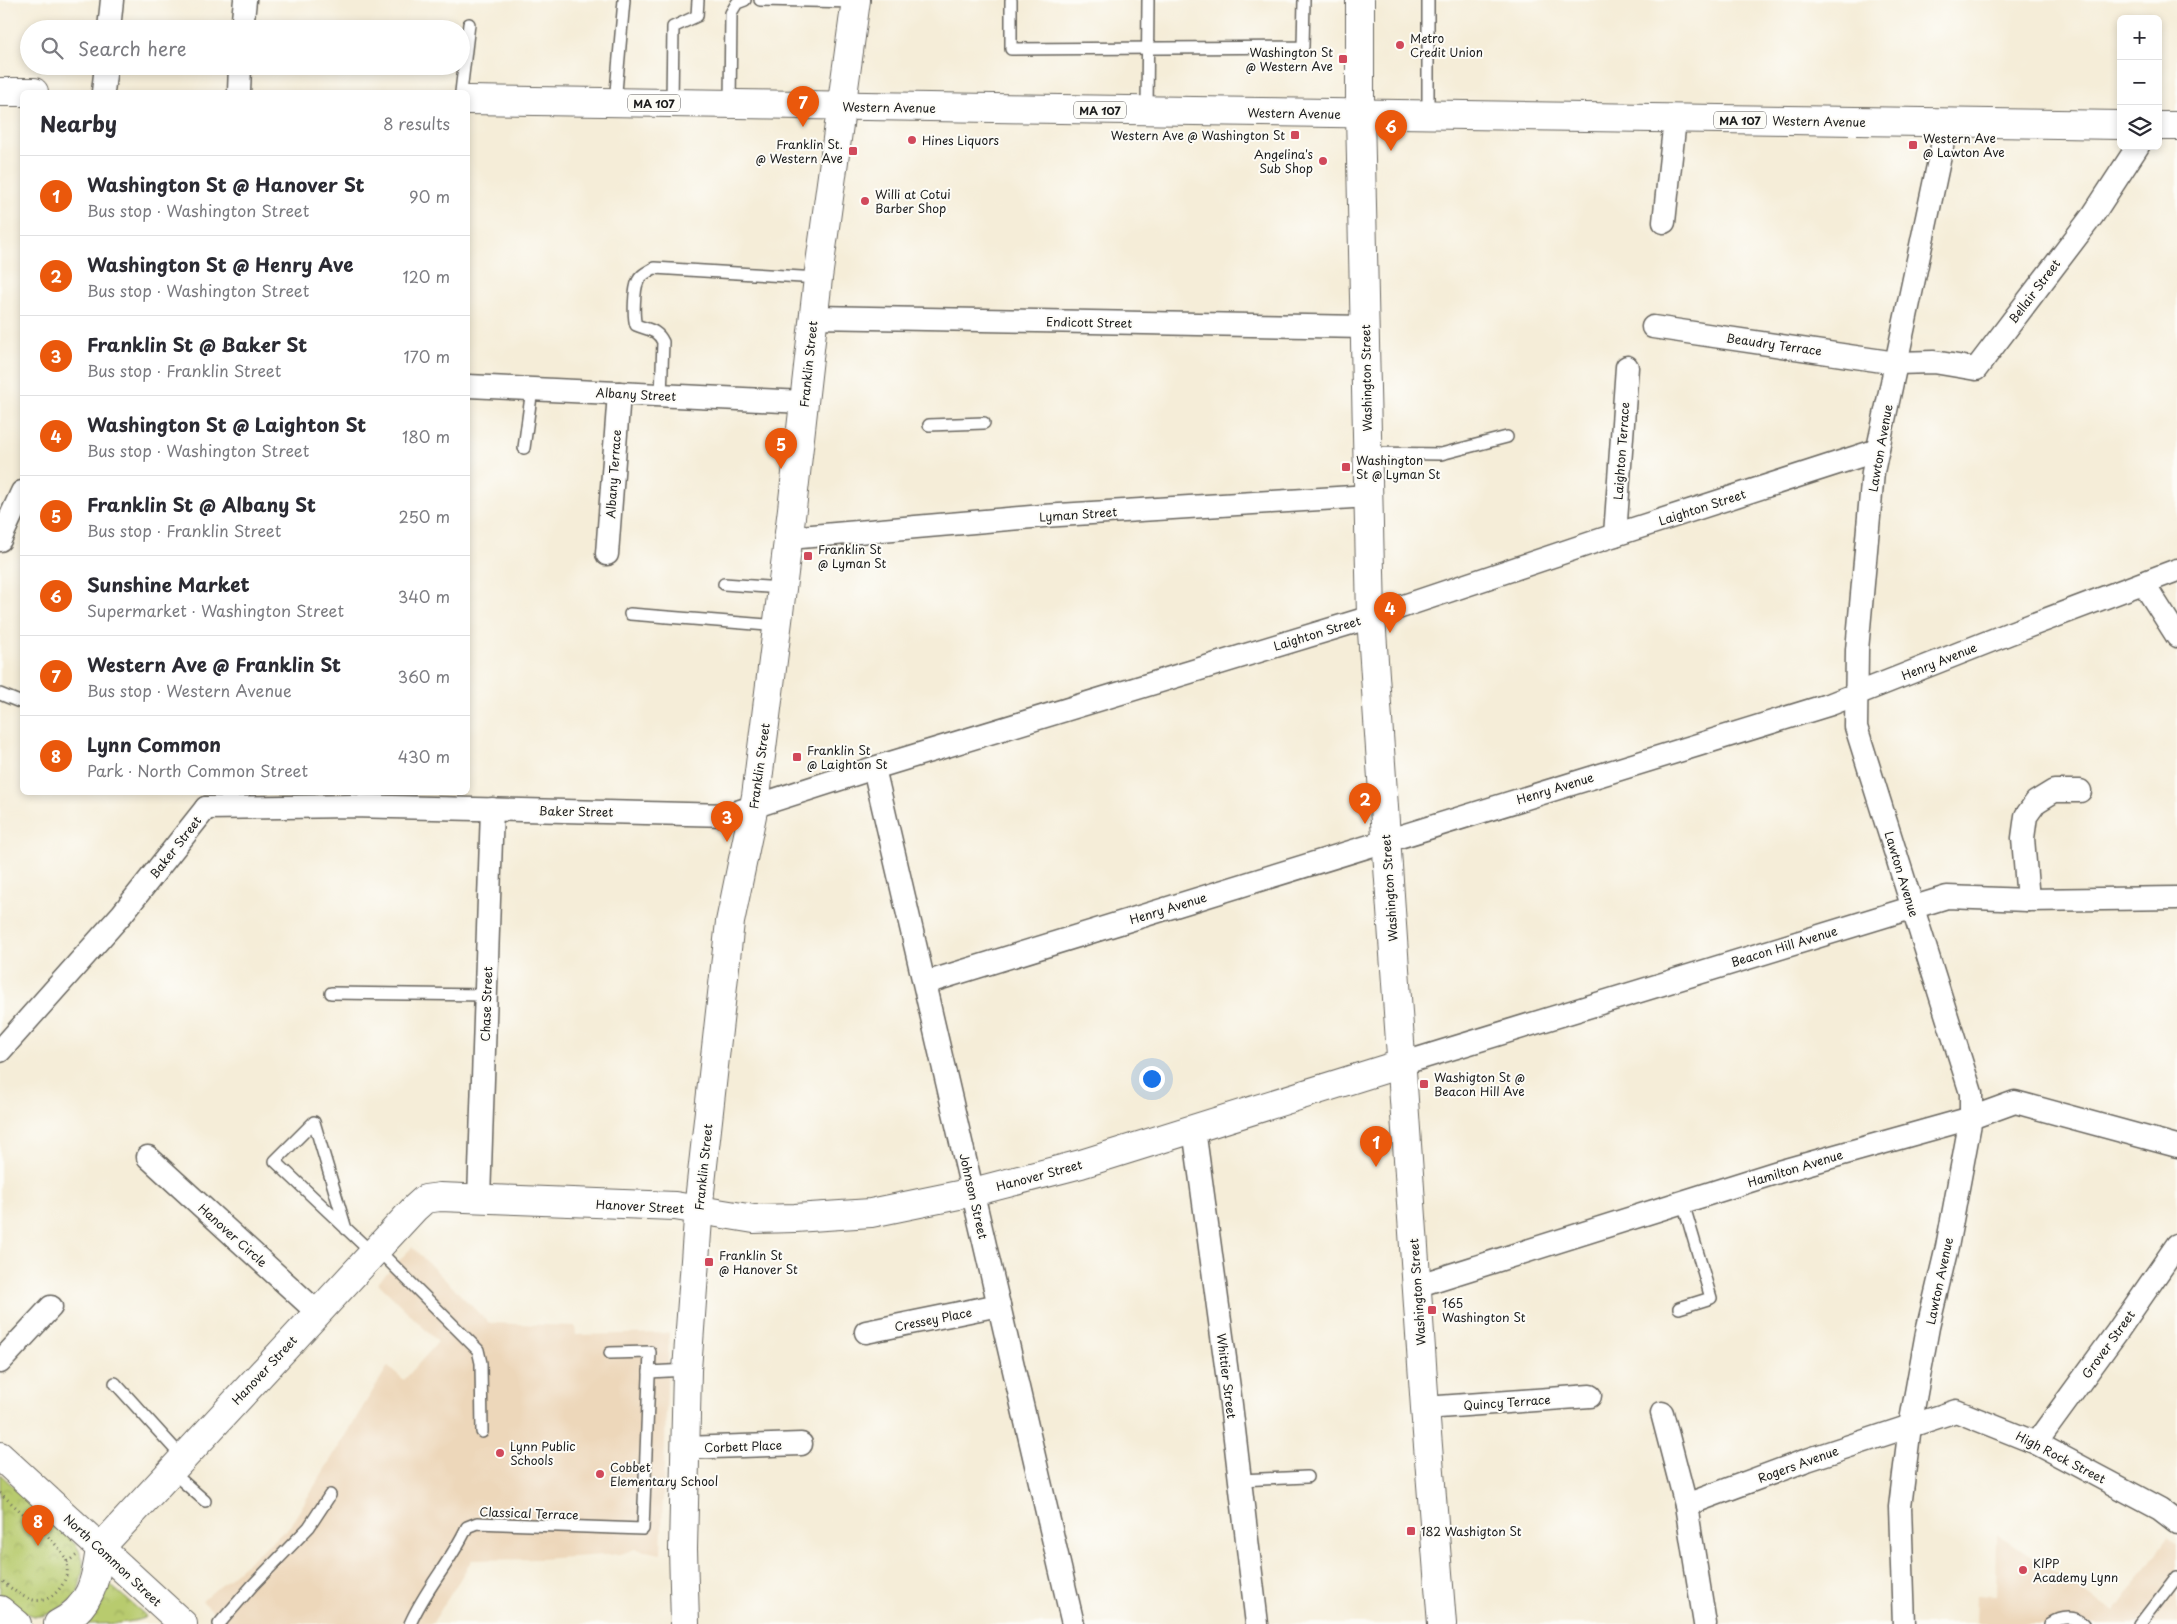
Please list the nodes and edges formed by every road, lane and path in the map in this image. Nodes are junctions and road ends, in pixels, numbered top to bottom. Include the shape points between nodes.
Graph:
1 (112, 0) edge
2 (245, 0) edge
3 (624, 0) edge
4 (698, 0) edge
5 (745, 0) edge
6 (760, 0) edge
7 (1012, 0) edge
8 (1148, 0) edge
9 (1304, 0) edge
10 (1360, 0) edge
11 (1428, 0) edge
12 (856, 1) edge
13 (110, 20) edge
14 (243, 20) edge
15 (1148, 49) junction
16 (105, 75) edge
17 (240, 75) edge
18 (463, 75) edge
19 (103, 90) edge
20 (239, 90) edge
21 (461, 90) edge
22 (0, 92) edge
23 (20, 92) edge
24 (470, 100) edge
25 (615, 103) junction
26 (672, 104) junction
27 (730, 104) junction
28 (841, 106) junction
29 (1147, 111) junction
30 (1360, 114) junction
31 (1428, 116) junction
32 (1674, 119) junction
33 (1947, 123) junction
34 (2117, 125) edge
35 (2162, 126) edge
36 (2177, 126) edge
37 (2135, 150) edge
38 (1664, 222) dead end
39 (818, 278) junction
40 (814, 318) junction
41 (1365, 327) junction
42 (1652, 327) dead end
43 (1896, 363) junction
44 (1627, 367) dead end
45 (470, 386) edge
46 (532, 389) junction
47 (619, 393) junction
48 (661, 395) junction
49 (804, 402) junction
50 (984, 423) dead end
51 (929, 425) dead end
52 (1507, 437) dead end
53 (524, 448) dead end
54 (1878, 450) junction
55 (1368, 453) junction
56 (20, 496) edge
57 (1369, 496) junction
58 (1615, 535) junction
59 (789, 538) junction
60 (0, 540) edge
61 (607, 554) dead end
62 (2177, 570) edge
63 (724, 584) dead end
64 (2144, 584) junction
65 (782, 588) junction
66 (630, 614) dead end
67 (1371, 617) junction
68 (778, 626) junction
69 (2177, 636) edge
70 (0, 694) edge
71 (1856, 694) junction
72 (20, 702) edge
73 (874, 768) junction
74 (2080, 792) dead end
75 (206, 800) edge
76 (403, 800) edge
77 (754, 807) junction
78 (492, 809) junction
79 (1386, 840) junction
80 (2177, 898) edge
81 (2028, 900) junction
82 (1912, 907) junction
83 (925, 984) junction
84 (330, 993) dead end
85 (487, 995) junction
86 (0, 1051) edge
87 (1400, 1064) junction
88 (1970, 1118) junction
89 (1194, 1129) junction
90 (2177, 1146) edge
91 (148, 1157) dead end
92 (973, 1192) junction
93 (479, 1198) junction
94 (1683, 1203) junction
95 (698, 1210) junction
96 (346, 1228) junction
97 (2177, 1245) edge
98 (374, 1251) junction
99 (1416, 1286) junction
100 (999, 1306) junction
101 (51, 1307) dead end
102 (1678, 1308) dead end
103 (318, 1313) junction
104 (866, 1332) dead end
105 (610, 1352) dead end
106 (0, 1362) edge
107 (687, 1370) junction
108 (649, 1372) junction
109 (115, 1383) dead end
110 (1590, 1396) dead end
111 (1425, 1408) junction
112 (1662, 1413) dead end
113 (1910, 1426) junction
114 (482, 1432) dead end
115 (2036, 1443) junction
116 (800, 1444) dead end
117 (685, 1448) junction
118 (0, 1456) edge
119 (177, 1464) junction
120 (1307, 1477) dead end
121 (1240, 1480) junction
122 (0, 1493) edge
123 (330, 1495) dead end
124 (205, 1501) dead end
125 (1686, 1505) junction
126 (2177, 1522) edge
127 (100, 1548) junction
128 (2177, 1577) edge
129 (0, 1579) edge
130 (0, 1610) edge
131 (17, 1624) edge
132 (58, 1624) edge
133 (183, 1624) edge
134 (219, 1624) edge
135 (410, 1624) edge
136 (685, 1624) edge
137 (1073, 1624) edge
138 (1257, 1624) edge
139 (1442, 1624) edge
140 (1706, 1624) edge
141 (1904, 1624) edge
142 (2050, 1624) edge
143 (2084, 1624) edge
144 (2141, 1624) edge

1 - 13 street
2 - 14 street
3 - 25 lane
4 - 26 lane via 697,16 673,27
5 - 27 lane via 738,3 732,13
6 - 12 lane
7 - 15 lane via 1011,49
8 - 15 lane
9 - 15 lane via 1303,47
10 - 30 main road, Washington Street
11 - 31 lane
12 - 28 main road, Franklin Street
15 - 29 lane
16 - 19 street
17 - 20 street
18 - 21 lane
22 - 23 main road
24 - 25 main road, Western Avenue / MA 107
25 - 26 main road, Western Avenue / MA 107
26 - 27 main road, Western Avenue / MA 107
27 - 28 main road, Western Avenue / MA 107
28 - 29 main road, Western Avenue / MA 107
28 - 39 main road, Franklin Street
29 - 30 main road, Western Avenue / MA 107
30 - 31 main road, Western Avenue / MA 107
30 - 41 main road, Washington Street
31 - 32 main road, Western Avenue / MA 107
32 - 33 main road, Western Avenue / MA 107
32 - 38 street
33 - 34 main road, Western Avenue / MA 107
33 - 43 street, Lawton Avenue
35 - 36 main road
37 - 43 street, Bellair Street via 2093,215 1976,369 1934,362
39 - 40 main road, Franklin Street
39 - 48 lane via 654,268 642,275 637,282 634,319 636,325 660,334 663,342
40 - 41 street, Endicott Street
40 - 49 main road, Franklin Street
41 - 55 main road, Washington Street
42 - 43 street, Beaudry Terrace
43 - 54 street, Lawton Avenue
44 - 58 street, Laighton Terrace
45 - 46 street, Albany Street
46 - 47 street, Albany Street
46 - 53 lane
47 - 48 street, Albany Street
47 - 61 street, Albany Terrace
48 - 49 street, Albany Street
49 - 59 main road, Franklin Street
50 - 51 lane
52 - 55 lane via 1441,454
54 - 58 street, Laighton Street
54 - 71 street, Lawton Avenue via 1873,472
55 - 57 main road, Washington Street
56 - 60 street
57 - 59 street, Lyman Street via 1043,516
57 - 67 main road, Washington Street
58 - 67 street, Laighton Street
59 - 65 main road, Franklin Street
62 - 64 street, Henry Avenue
63 - 65 lane
64 - 69 street
64 - 71 street, Henry Avenue
65 - 68 main road, Franklin Street
66 - 68 lane
67 - 73 street, Laighton Street
67 - 79 main road, Washington Street
68 - 77 main road, Franklin Street
70 - 72 lane
71 - 79 street, Henry Avenue
71 - 82 street, Lawton Avenue via 1856,727
73 - 77 street, Laighton Street
73 - 83 street, Johnson Street
74 - 81 street via 2054,791 2036,802 2026,816 2023,838
75 - 76 street, Baker Street
75 - 86 street, Baker Street via 122,914
76 - 78 street, Baker Street
77 - 78 street, Baker Street via 728,815
77 - 95 main road, Franklin Street via 730,922
78 - 85 street, Chase Street
79 - 83 street, Henry Avenue
79 - 87 main road, Washington Street
80 - 81 street, Beacon Hill Avenue
81 - 82 street, Beacon Hill Avenue via 1947,897
82 - 87 street, Beacon Hill Avenue
82 - 88 street, Lawton Avenue via 1970,1093
83 - 92 street, Johnson Street
84 - 85 lane
85 - 93 street, Chase Street
87 - 89 main road, Hanover Street
87 - 99 main road, Washington Street
88 - 90 street, Hamilton Avenue via 2016,1102
88 - 94 street, Hamilton Avenue via 1778,1172
88 - 113 street, Lawton Avenue
89 - 92 main road, Hanover Street via 1081,1164
89 - 121 street, Whittier Street
91 - 103 street, Hanover Circle
92 - 95 main road, Hanover Street via 871,1213 834,1216 754,1219
92 - 100 street, Johnson Street
93 - 95 main road, Hanover Street via 675,1206
93 - 98 main road, Hanover Street via 426,1199
94 - 99 street, Hamilton Avenue
94 - 102 lane via 1711,1298
95 - 107 main road, Franklin Street
96 - 96 lane via 275,1161 314,1122 335,1193
96 - 98 lane
97 - 115 street, Grover Street
98 - 103 main road, Hanover Street
98 - 114 lane via 478,1350
99 - 111 main road, Washington Street
100 - 104 street, Cressey Place
100 - 137 street, Johnson Street
101 - 106 street
103 - 119 main road, Hanover Street
105 - 108 lane via 650,1352
107 - 108 lane
107 - 117 main road, Franklin Street
108 - 135 lane, Classical Terrace via 643,1529 477,1524 467,1528
109 - 119 lane
110 - 111 street, Quincy Terrace
111 - 139 main road, Washington Street
112 - 125 street
113 - 115 street, High Rock Street via 1956,1411
113 - 125 street, Rogers Avenue
113 - 141 street, Lawton Avenue via 1900,1507
115 - 126 street, High Rock Street via 2160,1509
116 - 117 street, Corbett Place
117 - 136 main road, Franklin Street
118 - 127 main road, North Common Street
119 - 124 lane
119 - 127 main road, Hanover Street
120 - 121 lane
121 - 138 street, Whittier Street
122 - 129 path via 61,1551 68,1567 57,1591 40,1601 29,1599
123 - 134 lane via 309,1527
125 - 140 street
127 - 132 main road via 88,1598 73,1615
127 - 133 main road, North Common Street
128 - 144 lane
130 - 131 main road
142 - 143 lane via 2069,1618

